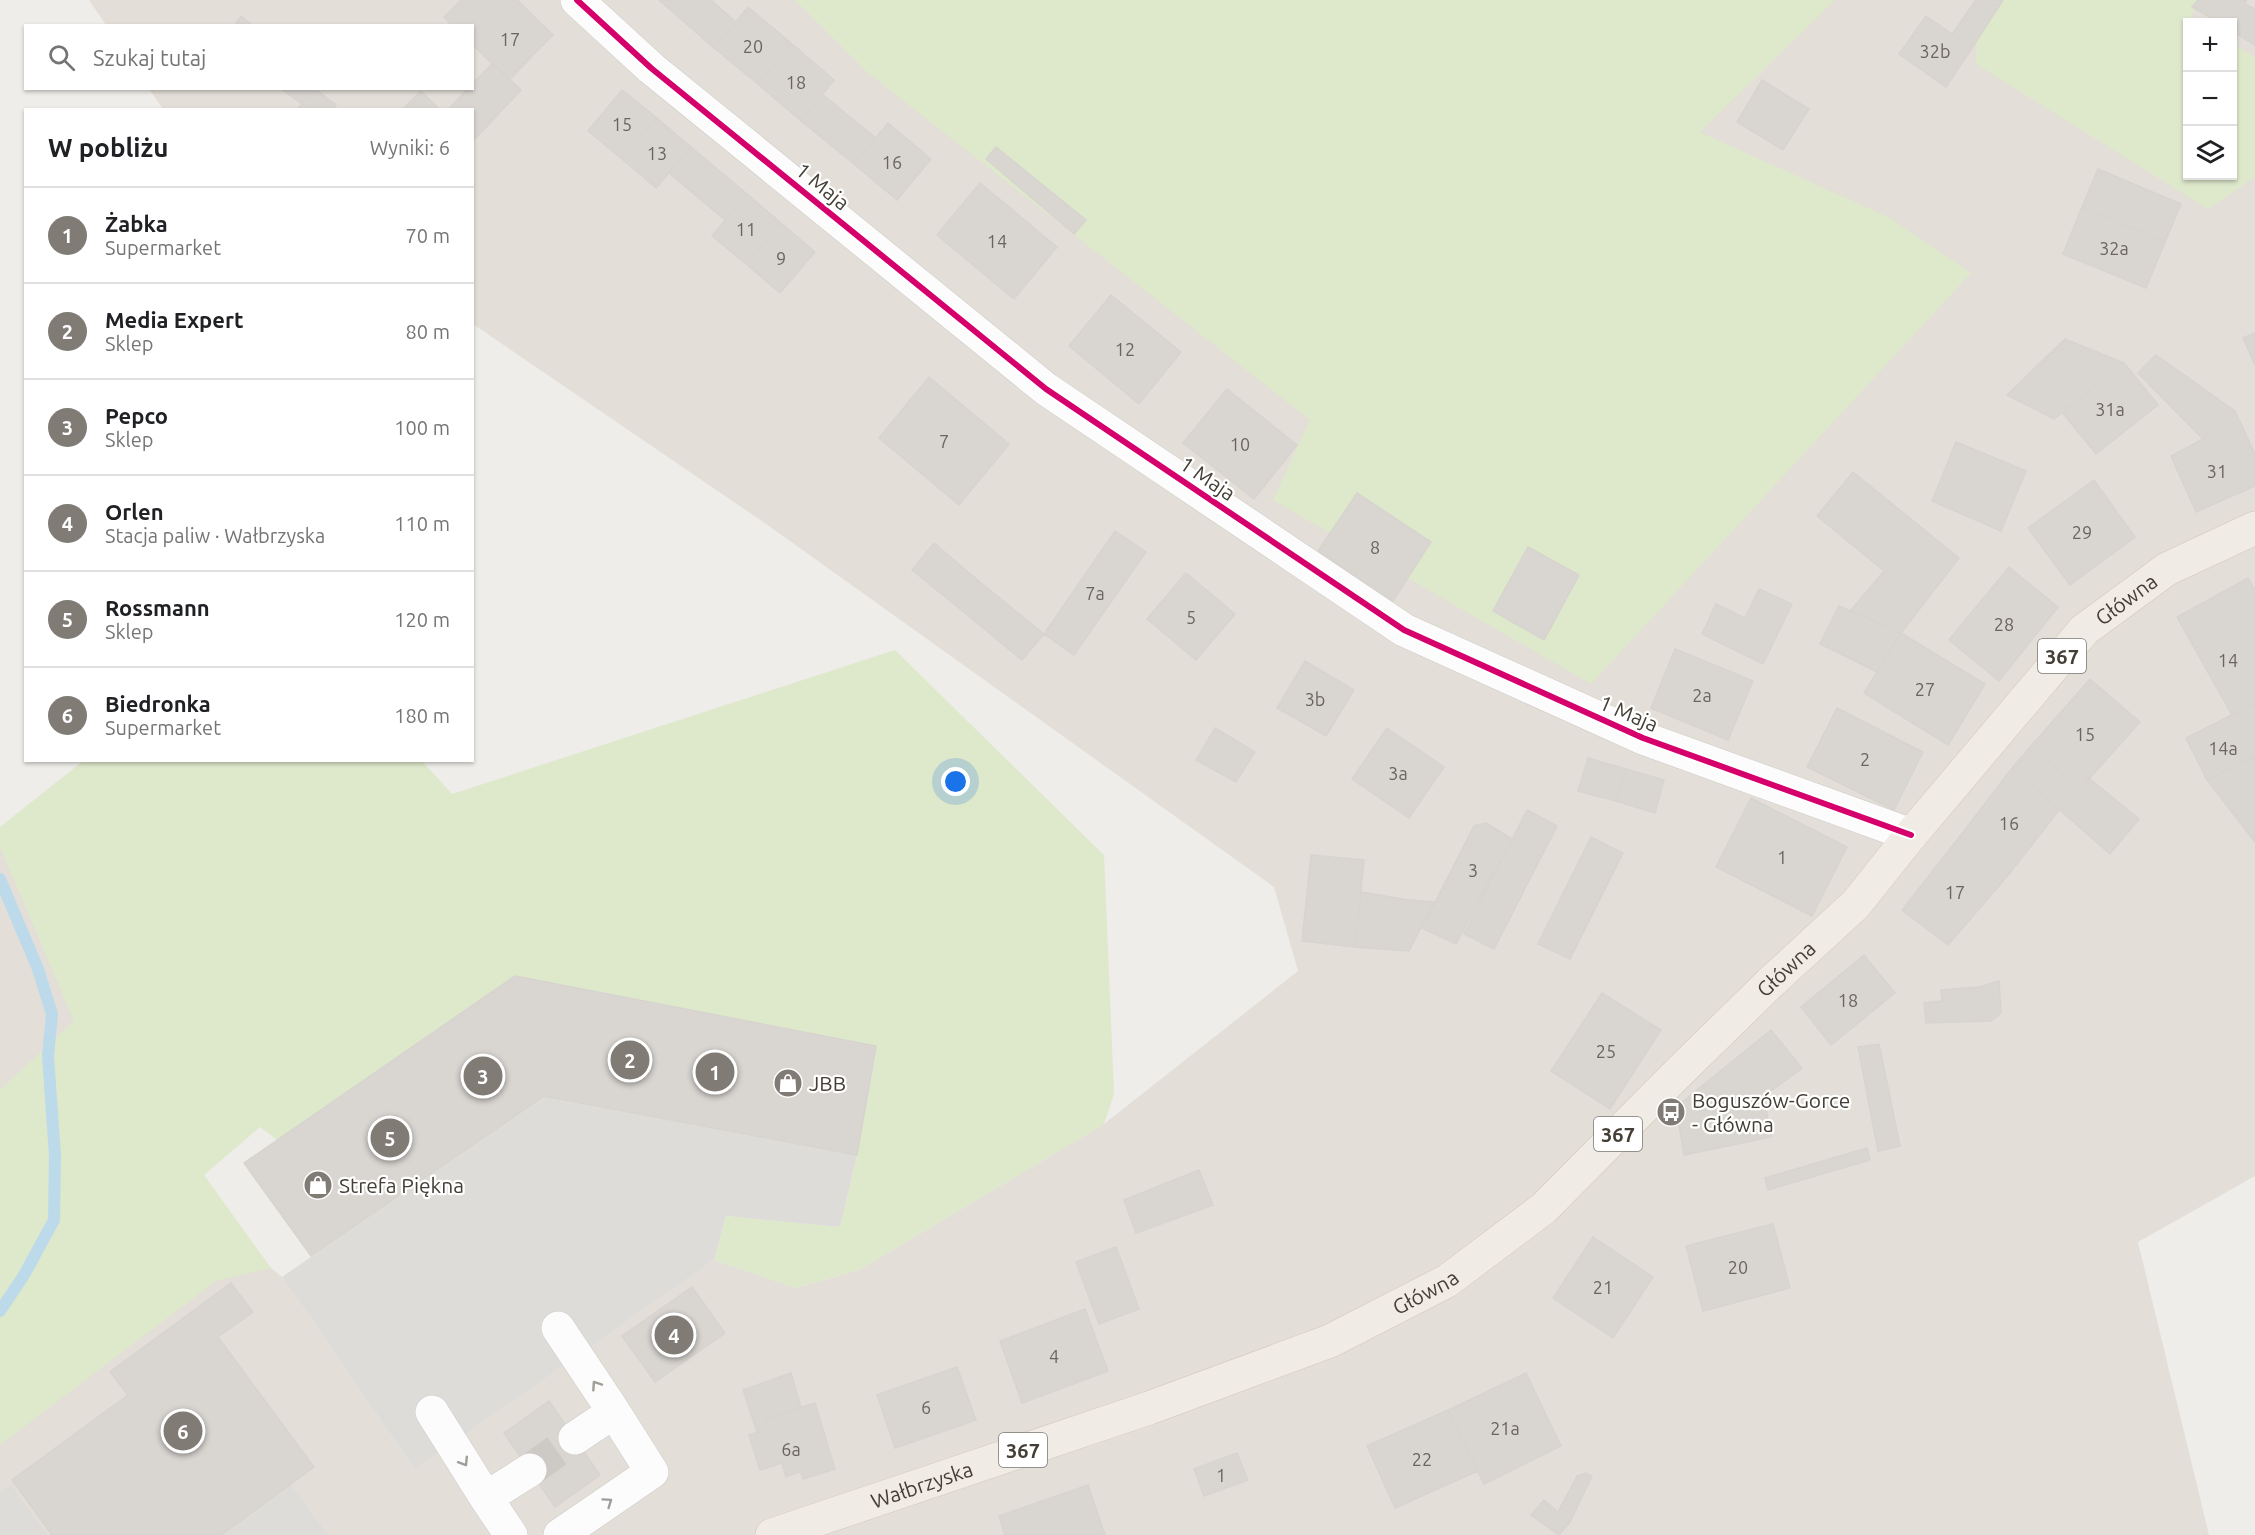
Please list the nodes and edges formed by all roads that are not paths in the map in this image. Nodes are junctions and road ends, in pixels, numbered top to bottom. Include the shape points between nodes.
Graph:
1 (577, 0) edge
2 (2255, 528) edge
3 (1911, 835) junction
4 (558, 1328) dead end
5 (1273, 1362) joint
6 (432, 1412) dead end
7 (614, 1412) junction
8 (575, 1438) tunnel mouth
9 (530, 1470) tunnel mouth
10 (486, 1498) junction
11 (511, 1535) edge
12 (560, 1535) edge
13 (772, 1535) edge

1 - 3 street, 1 Maja via 651,68 1046,389 1404,630 1643,738
2 - 3 main road, Główna / 367 via 2167,569 2084,630
3 - 5 main road, Główna / 367 via 1856,904 1770,983 1544,1208 1447,1281 1330,1341
7 -> 4 street
5 - 13 main road, Wałbrzyska / 367 via 1138,1412
6 -> 10 street
7 - 8 street
12 -> 7 street via 652,1472
9 - 10 street
10 - 11 street

